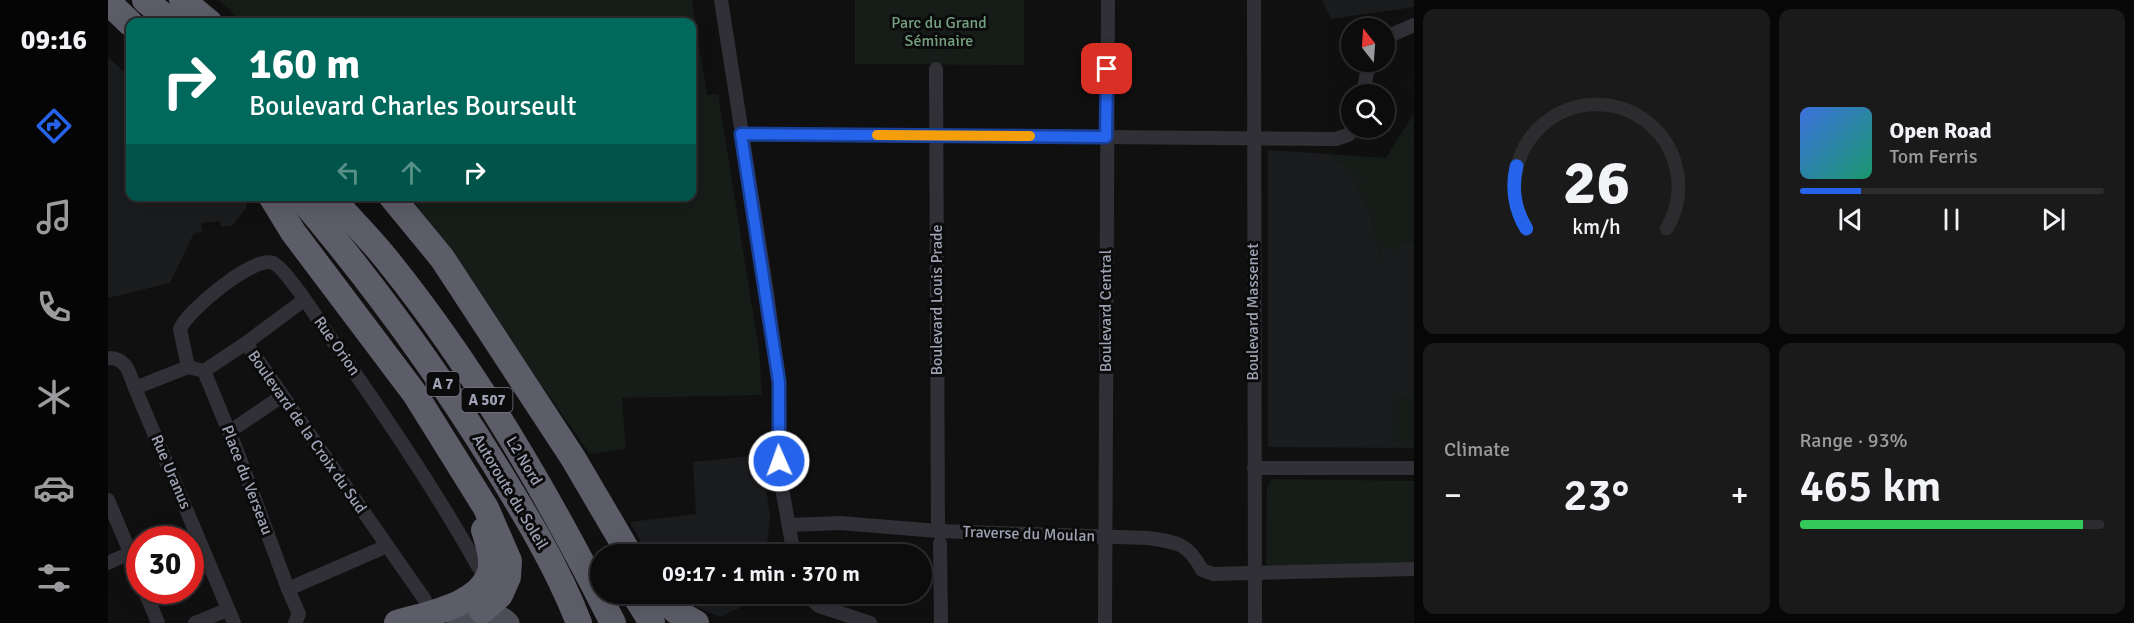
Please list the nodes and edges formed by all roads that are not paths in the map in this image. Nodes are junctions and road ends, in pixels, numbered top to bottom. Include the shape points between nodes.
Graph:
1 (145, 0) edge
2 (182, 0) edge
3 (721, 0) edge
4 (1108, 0) edge
5 (1254, 0) edge
6 (108, 2) edge
7 (166, 18) edge
8 (204, 18) edge
9 (126, 19) edge
10 (1414, 25) edge
11 (1395, 33) edge
12 (936, 69) dead end
13 (741, 134) junction
14 (936, 135) junction
15 (1106, 137) junction
16 (1341, 137) edge
17 (1255, 139) junction
18 (274, 201) edge
19 (303, 201) edge
20 (334, 201) edge
21 (377, 201) edge
22 (395, 201) edge
23 (304, 300) junction
24 (246, 343) junction
25 (108, 358) edge
26 (188, 367) junction
27 (204, 371) junction
28 (135, 388) junction
29 (282, 396) junction
30 (229, 432) junction
31 (444, 439) junction
32 (1254, 468) junction
33 (1414, 468) edge
34 (108, 500) edge
35 (790, 525) junction
36 (939, 537) junction
37 (1106, 537) junction
38 (126, 543) edge
39 (605, 544) edge
40 (624, 544) edge
41 (793, 544) edge
42 (387, 546) junction
43 (126, 555) edge
44 (108, 563) edge
45 (479, 568) dead end
46 (1414, 569) edge
47 (1255, 573) junction
48 (565, 586) junction
49 (288, 589) junction
50 (425, 600) dead end
51 (150, 604) edge
52 (640, 604) edge
53 (667, 604) edge
54 (817, 604) edge
55 (482, 611) junction
56 (230, 616) edge
57 (158, 623) edge
58 (195, 623) edge
59 (295, 623) edge
60 (397, 623) edge
61 (457, 623) edge
62 (509, 623) edge
63 (579, 623) edge
64 (586, 623) edge
65 (613, 623) edge
66 (652, 623) edge
67 (696, 623) edge
68 (870, 623) edge
69 (941, 623) edge
70 (1105, 623) edge
71 (1255, 623) edge

1 - 7 highway
2 - 8 highway
3 - 13 street
4 - 15 street, Boulevard Central
5 - 17 street, Boulevard Massenet
6 - 9 highway
10 - 11 street
12 - 14 street, Boulevard Louis Prade
13 - 14 street
13 - 35 street via 779,382 780,477
14 - 15 street
14 - 36 street, Boulevard Louis Prade
15 - 17 street
15 - 37 street, Boulevard Central
16 - 17 street
17 - 32 street, Boulevard Massenet
18 - 31 highway via 293,232 379,342
19 - 48 highway, Autoroute du Soleil / A 7 via 400,323 465,416
20 - 65 highway, L2 Nord / A 507 via 387,260 469,371 545,496
21 - 39 highway via 465,317 540,433
22 - 40 highway via 442,258 573,458
23 - 24 street
23 - 26 street, Rue Orion via 275,263 267,261 249,267 196,306 181,326
23 - 45 street, Rue Orion via 442,501
24 - 27 street, Boulevard de la Croix du Sud
24 - 29 street, Boulevard de la Croix du Sud
25 - 28 street via 126,364
26 - 27 street
26 - 28 street
27 - 30 street, Place du Verseau
28 - 56 street, Rue Uranus
29 - 30 street
29 - 42 street, Boulevard de la Croix du Sud
30 - 49 street, Place du Verseau
31 - 55 highway via 486,508 509,561 508,577 500,595
31 - 60 highway via 484,532 491,559 490,573 479,591 462,601
32 - 33 street
32 - 47 street, Boulevard Massenet
34 - 38 street
35 - 36 street, Traverse du Moulan via 840,523
35 - 41 street
36 - 37 street, Traverse du Moulan via 1007,531
36 - 69 street, Boulevard Louis Prade
37 - 47 street, Traverse du Moulan via 1173,543 1192,551 1207,573
37 - 70 street, Boulevard Central
42 - 49 street
42 - 50 street, Boulevard de la Croix du Sud
43 - 44 street
46 - 47 street
47 - 71 street, Boulevard Massenet
48 - 63 highway, Autoroute du Soleil / A 7
48 - 64 highway
49 - 59 street, Place du Verseau via 299,614
51 - 57 street
52 - 66 highway
53 - 67 highway
54 - 68 street
55 - 61 main road
55 - 62 main road via 500,615
56 - 58 street

